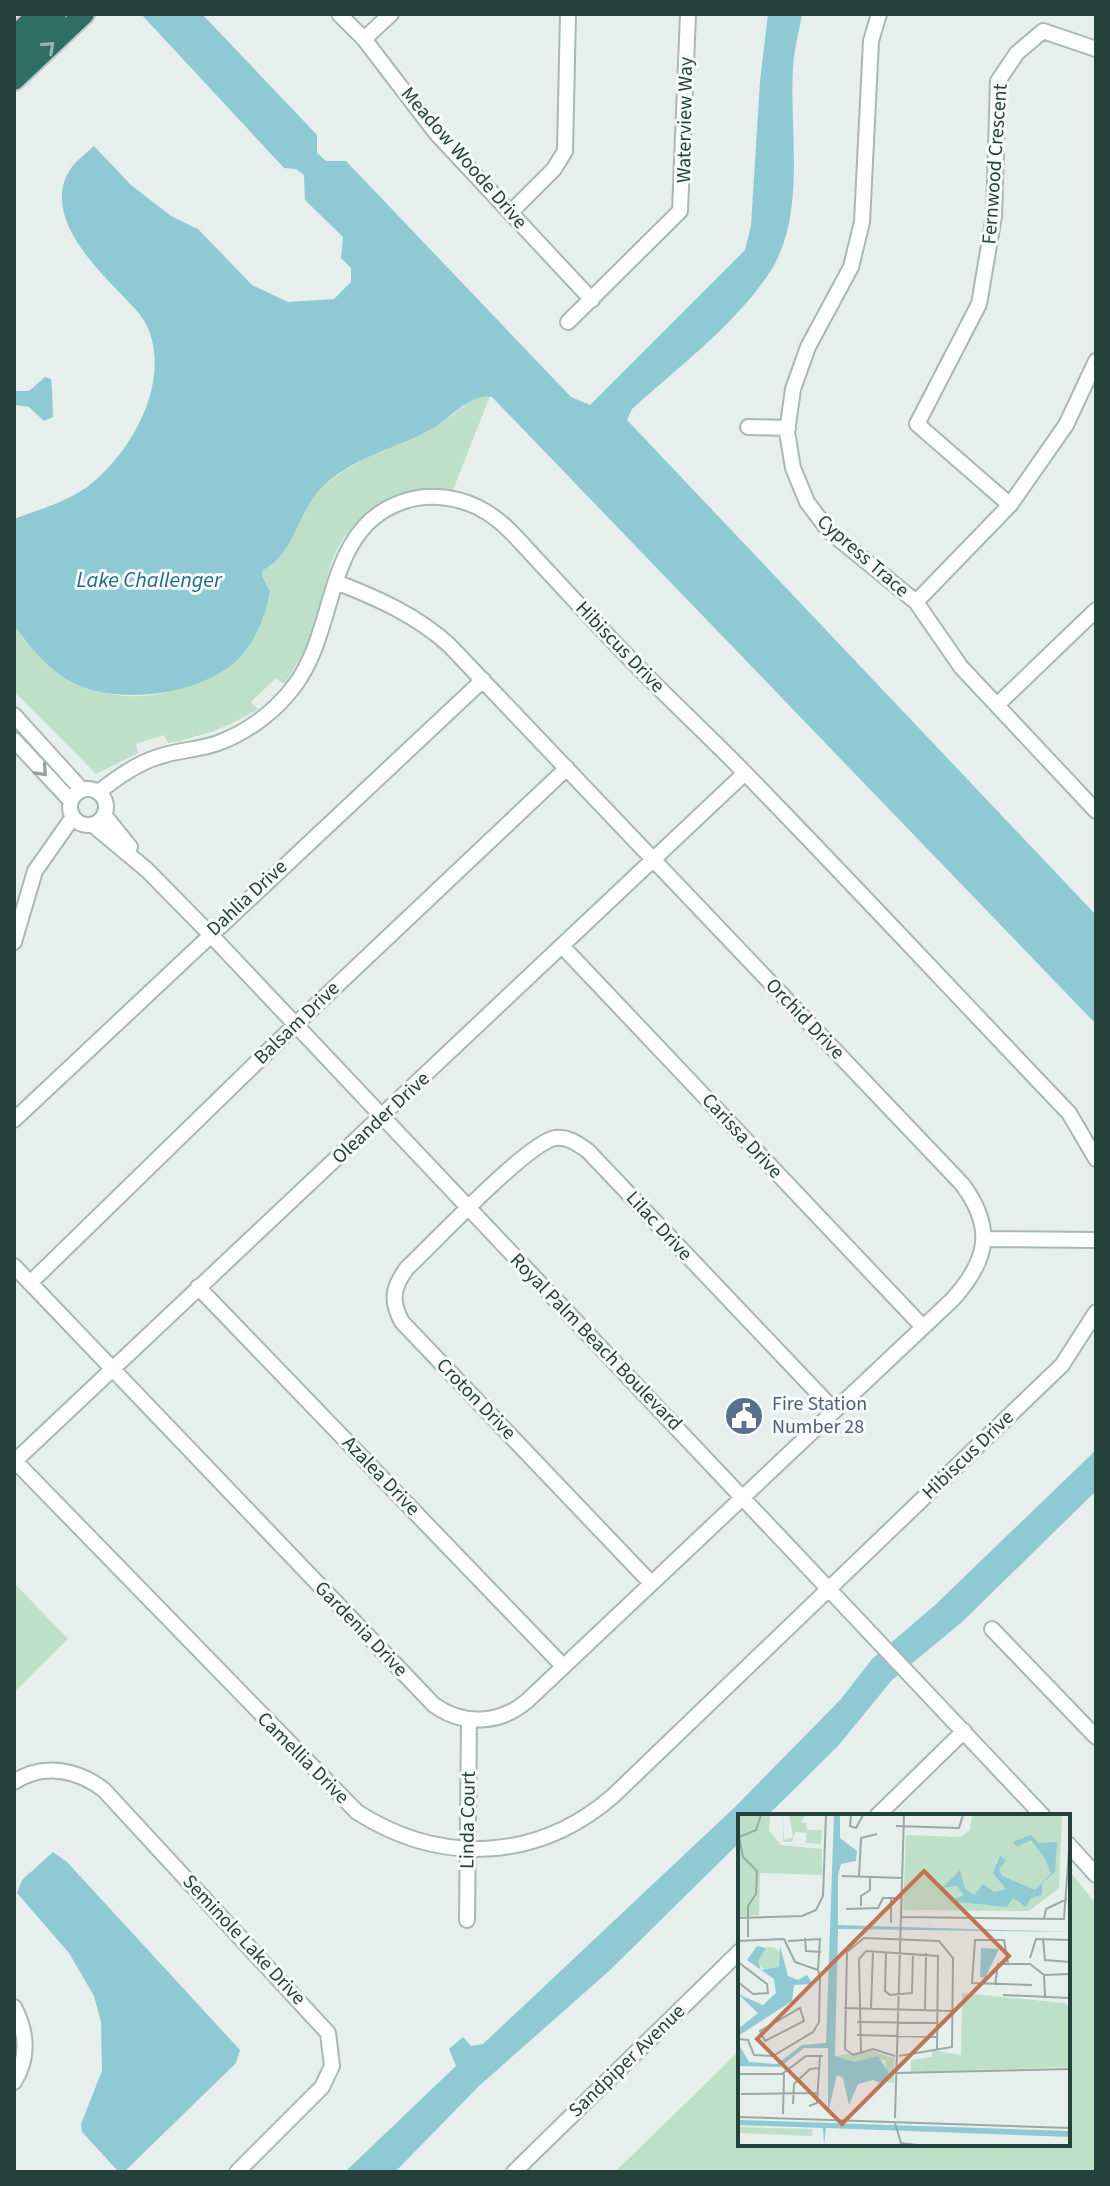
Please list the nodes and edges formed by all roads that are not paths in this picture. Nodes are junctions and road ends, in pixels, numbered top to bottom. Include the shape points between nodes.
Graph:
1 (38, 14) edge
2 (56, 14) edge
3 (84, 14) edge
4 (339, 14) edge
5 (391, 14) edge
6 (568, 14) edge
7 (688, 14) edge
8 (879, 14) edge
9 (14, 37) edge
10 (364, 39) junction
11 (1096, 49) edge
12 (14, 57) edge
13 (14, 80) edge
14 (510, 213) junction
15 (592, 300) junction
16 (568, 322) dead end
17 (1096, 361) edge
18 (748, 427) dead end
19 (788, 428) junction
20 (1010, 505) junction
21 (336, 582) junction
22 (916, 602) junction
23 (1096, 610) edge
24 (483, 680) junction
25 (997, 705) junction
26 (14, 715) edge
27 (14, 740) edge
28 (567, 768) junction
29 (745, 773) junction
30 (82, 790) junction
31 (102, 795) junction
32 (71, 801) junction
33 (1096, 811) edge
34 (88, 820) junction
35 (653, 859) junction
36 (209, 933) junction
37 (14, 942) edge
38 (562, 946) junction
39 (295, 1025) junction
40 (382, 1117) junction
41 (14, 1120) edge
42 (1096, 1159) edge
43 (469, 1209) junction
44 (984, 1239) junction
45 (1096, 1240) edge
46 (14, 1266) edge
47 (30, 1283) junction
48 (198, 1287) junction
49 (1096, 1312) edge
50 (922, 1326) junction
51 (112, 1368) junction
52 (834, 1410) junction
53 (14, 1461) edge
54 (741, 1496) junction
55 (650, 1582) junction
56 (829, 1588) junction
57 (992, 1629) dead end
58 (563, 1666) junction
59 (469, 1719) junction
60 (964, 1731) junction
61 (1096, 1737) edge
62 (14, 1782) edge
63 (879, 1814) edge
64 (1041, 1814) edge
65 (1070, 1846) edge
66 (468, 1851) junction
67 (1093, 1864) edge
68 (467, 1920) dead end
69 (738, 1953) edge
70 (14, 2007) edge
71 (14, 2082) edge
72 (237, 2172) edge
73 (514, 2172) edge

1 - 9 highway
2 - 12 highway
13 -> 3 highway
4 - 10 street, Meadow Woode Drive
5 - 10 street
6 - 14 street via 565,151
7 - 15 street, Waterview Way via 680,211
8 - 19 street, Cypress Trace via 871,41 858,245 842,289 799,367
10 - 14 street, Meadow Woode Drive via 436,133
11 - 20 street, Fernwood Crescent via 1043,31 1017,53 998,81 994,216 979,304 917,424
14 - 15 street, Meadow Woode Drive
15 - 16 street, Waterview Way
17 - 20 street via 1066,425
18 - 19 street
19 - 22 street, Cypress Trace via 793,468 817,517
20 - 22 street
21 - 24 street, Orchid Drive via 429,627
21 - 29 street, Hibiscus Drive via 350,543 387,510 431,497 471,503 504,525
21 - 31 street, Hibiscus Drive via 310,661 272,710 218,743 156,757
22 - 25 street, Cypress Trace via 944,647
23 - 25 street
24 - 28 street, Orchid Drive
24 - 36 street, Dahlia Drive
25 - 33 street, Cypress Trace
26 - 30 street
27 -> 32 street
28 - 35 street, Orchid Drive
28 - 39 street, Balsam Drive
29 - 35 street, Oleander Drive
29 - 42 street, Hibiscus Drive via 1069,1113
30 - 31 street
30 - 32 street
31 - 34 street
32 - 34 street
34 - 36 street, Royal Palm Beach Boulevard
34 - 37 street via 52,843 35,871
35 - 38 street, Oleander Drive
35 - 44 street, Orchid Drive via 962,1184 977,1207
36 - 39 street, Royal Palm Beach Boulevard
36 - 41 street, Dahlia Drive
38 - 40 street, Oleander Drive
38 - 50 street, Carissa Drive
39 - 40 street, Royal Palm Beach Boulevard
39 - 47 street, Balsam Drive
40 - 43 street, Royal Palm Beach Boulevard
40 - 48 street, Oleander Drive
43 - 52 street, Lilac Drive via 544,1141 573,1140
43 - 54 street, Royal Palm Beach Boulevard
43 - 55 street, Croton Drive via 407,1268 396,1283 394,1308
44 - 45 street
44 - 50 street via 970,1280
46 - 47 street, Gardenia Drive
47 - 51 street, Gardenia Drive
48 - 51 street, Oleander Drive
48 - 58 street, Azalea Drive
49 - 56 street, Hibiscus Drive via 1062,1365
50 - 52 street
51 - 53 street, Oleander Drive
51 - 59 street, Gardenia Drive via 434,1705
52 - 54 street
53 - 66 street, Camellia Drive via 343,1801 400,1836
54 - 55 street
54 - 56 street, Royal Palm Beach Boulevard
55 - 58 street
56 - 60 street, Royal Palm Beach Boulevard
56 - 66 street, Camellia Drive via 601,1807 534,1842
57 - 61 street
58 - 59 street via 514,1711
59 - 66 street, Linda Court
60 - 63 street
60 - 64 street, Royal Palm Beach Boulevard
62 - 72 street, Seminole Lake Drive via 57,1770 82,1776 104,1790 328,2033 332,2066 322,2087
65 - 67 street
66 - 68 street, Linda Court
69 - 73 street, Sandpiper Avenue
70 - 71 street via 25,2041

